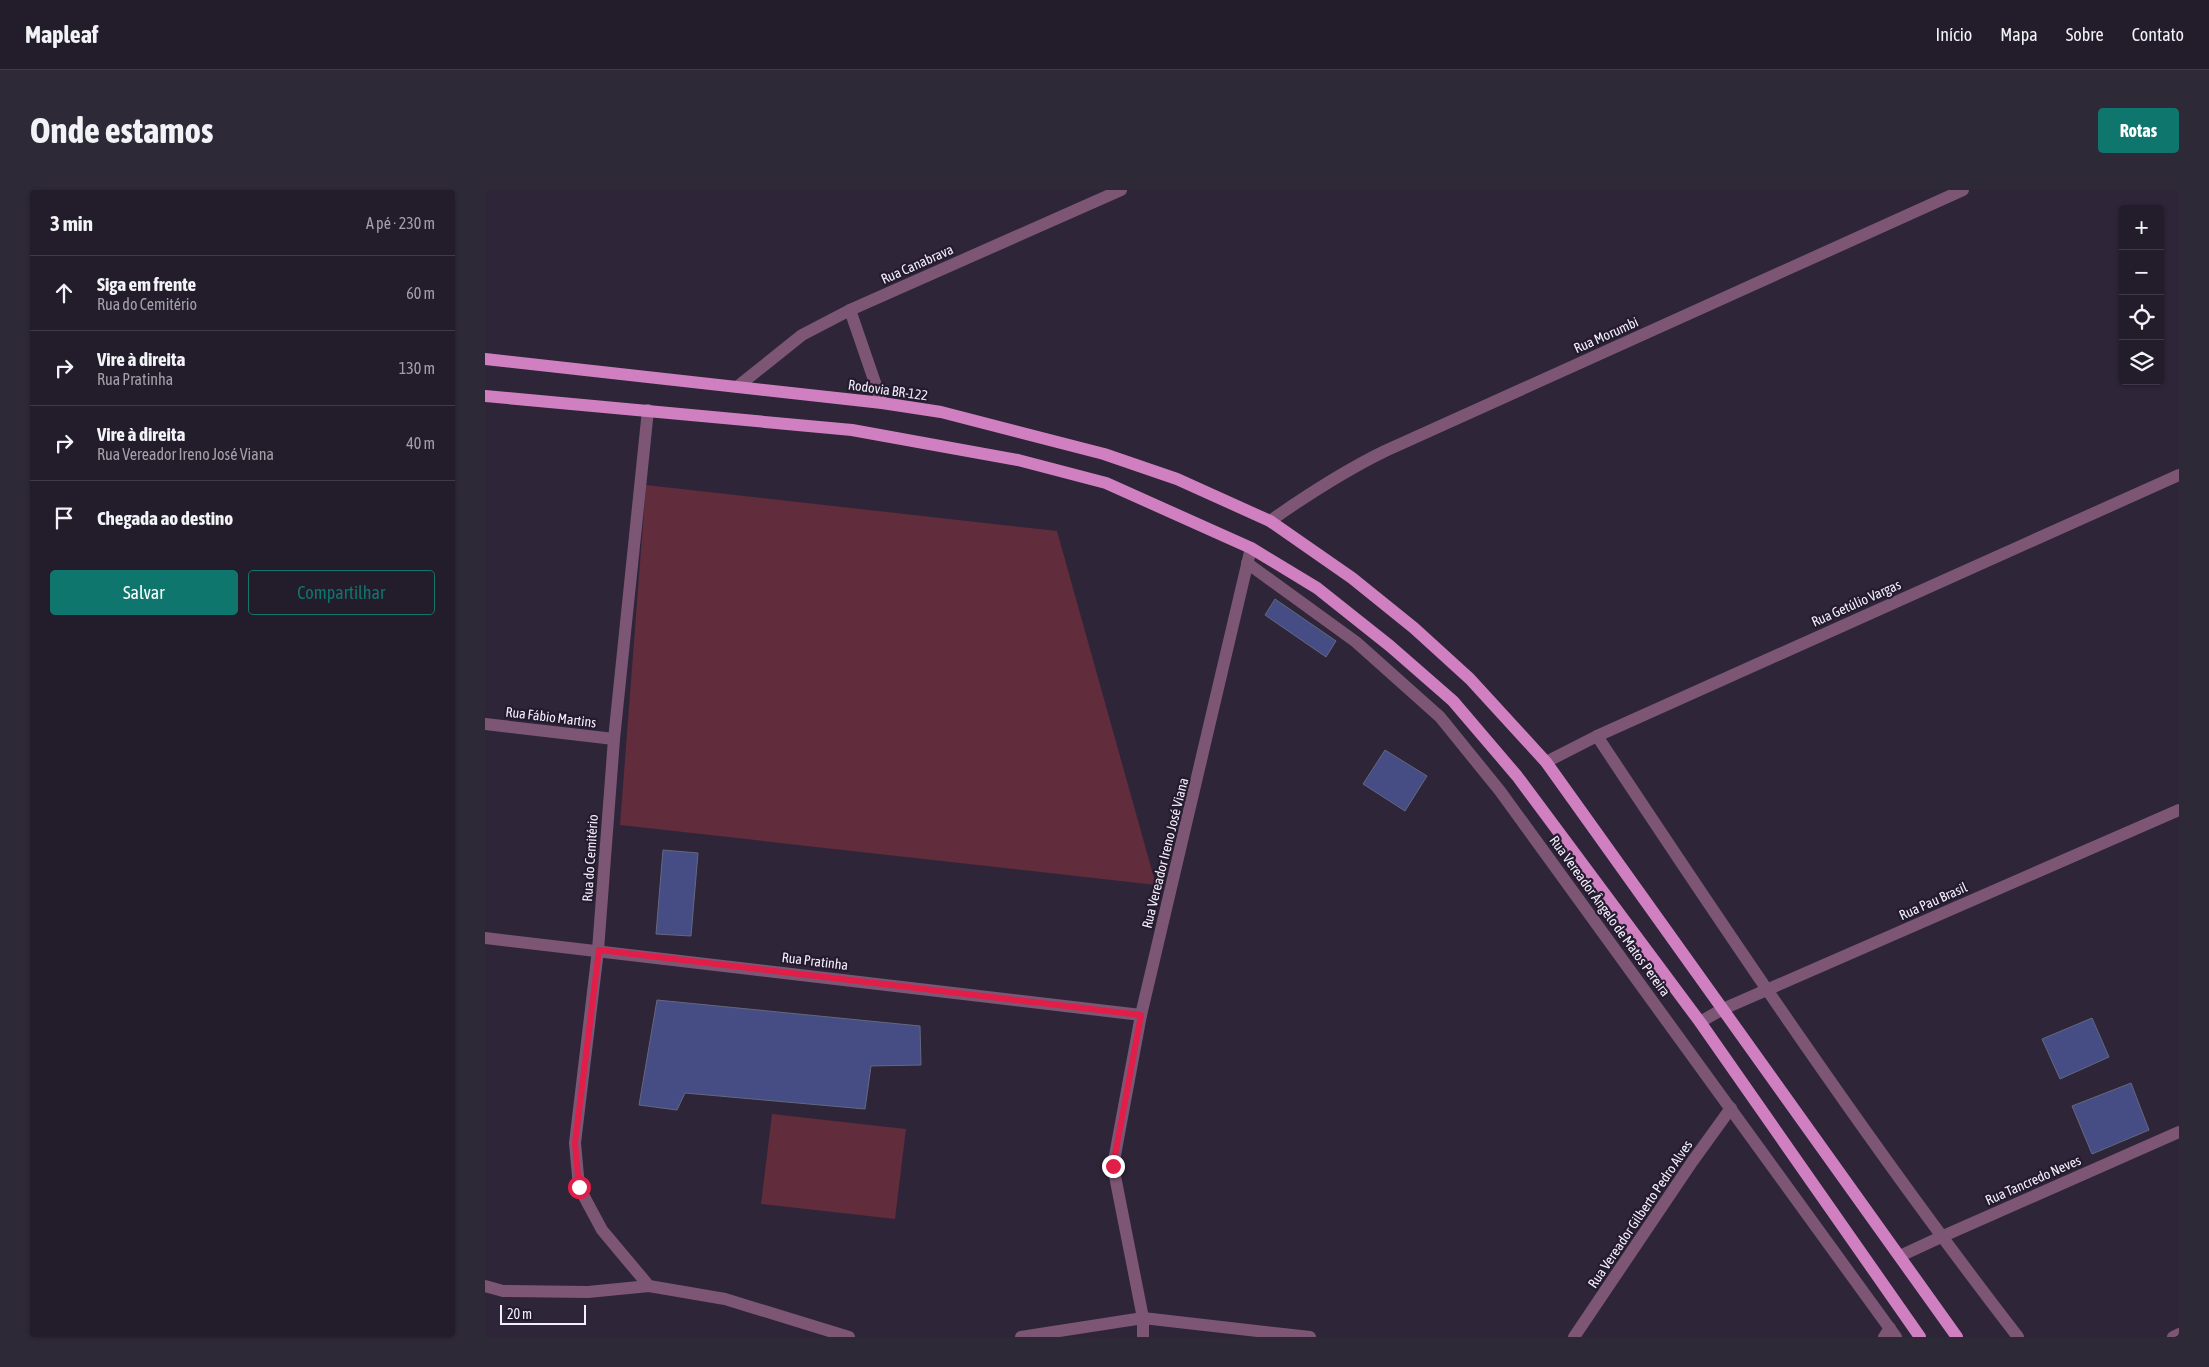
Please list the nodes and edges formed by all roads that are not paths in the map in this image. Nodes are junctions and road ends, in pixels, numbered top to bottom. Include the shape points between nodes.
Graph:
1 (1121, 190) edge
2 (1963, 190) edge
3 (851, 310) junction
4 (485, 358) edge
5 (737, 387) junction
6 (485, 396) edge
7 (882, 403) junction
8 (649, 410) junction
9 (2179, 474) edge
10 (1270, 521) junction
11 (1251, 548) junction
12 (1247, 563) junction
13 (485, 724) edge
14 (1597, 736) junction
15 (614, 739) junction
16 (1546, 762) junction
17 (2179, 810) edge
18 (485, 938) edge
19 (599, 950) junction
20 (1766, 990) junction
21 (1723, 1009) junction
22 (1141, 1015) junction
23 (1700, 1022) junction
24 (1731, 1108) junction
25 (2179, 1132) edge
26 (1941, 1237) junction
27 (1900, 1256) junction
28 (485, 1286) edge
29 (649, 1286) junction
30 (1143, 1318) junction
31 (1890, 1334) edge
32 (2179, 1334) edge
33 (849, 1337) edge
34 (1021, 1337) edge
35 (1143, 1337) edge
36 (1310, 1337) edge
37 (1574, 1337) edge
38 (1920, 1337) edge
39 (1957, 1337) edge
40 (2018, 1337) edge
41 (2173, 1337) edge

1 - 3 street, Rua Canabrava
2 - 10 street, Rua Morumbi via 1385,451 1341,474
3 - 5 street, Rua Canabrava via 802,335
3 - 7 street
4 - 5 main road, Rodovia BR-122
5 - 7 main road, Rodovia BR-122
6 - 8 main road
7 - 10 main road, Rodovia BR-122 via 941,412 1103,454 1177,479
8 - 11 main road via 852,430 1019,460 1106,483
8 - 15 street, Rua do Cemitério
9 - 14 street, Rua Getúlio Vargas
10 - 16 main road, Rodovia BR-122 via 1353,578 1414,628 1470,679
11 - 12 street, Rua Vereador Ireno José Viana
11 - 23 main road via 1317,588 1453,701 1517,776
12 - 22 street, Rua Vereador Ireno José Viana
12 - 24 street, Rua Vereador Ângelo de Matos Pereira via 1356,642 1440,717 1500,791
13 - 15 street, Rua Fábio Martins
14 - 16 street, Rua Getúlio Vargas
14 - 20 street
15 - 19 street, Rua do Cemitério
16 - 21 main road, Rodovia BR-122
17 - 20 street, Rua Pau Brasil
18 - 19 street, Rua Pratinha
19 - 22 street, Rua Pratinha
19 - 29 street, Rua do Cemitério via 575,1143 579,1187 602,1230
20 - 21 street, Rua Pau Brasil
20 - 26 street
21 - 23 street, Rua Pau Brasil
21 - 27 main road, Rodovia BR-122
22 - 30 street, Rua Vereador Ireno José Viana via 1113,1166
23 - 38 main road
24 - 31 street, Rua Vereador Ângelo de Matos Pereira
24 - 37 street, Rua Vereador Gilberto Pedro Alves
25 - 26 street, Rua Tancredo Neves
26 - 27 street, Rua Tancredo Neves
26 - 40 street
27 - 39 main road, Rodovia BR-122
28 - 29 street via 503,1291 587,1292
29 - 33 street via 725,1299
30 - 34 street
30 - 35 street
30 - 36 street
32 - 41 street

